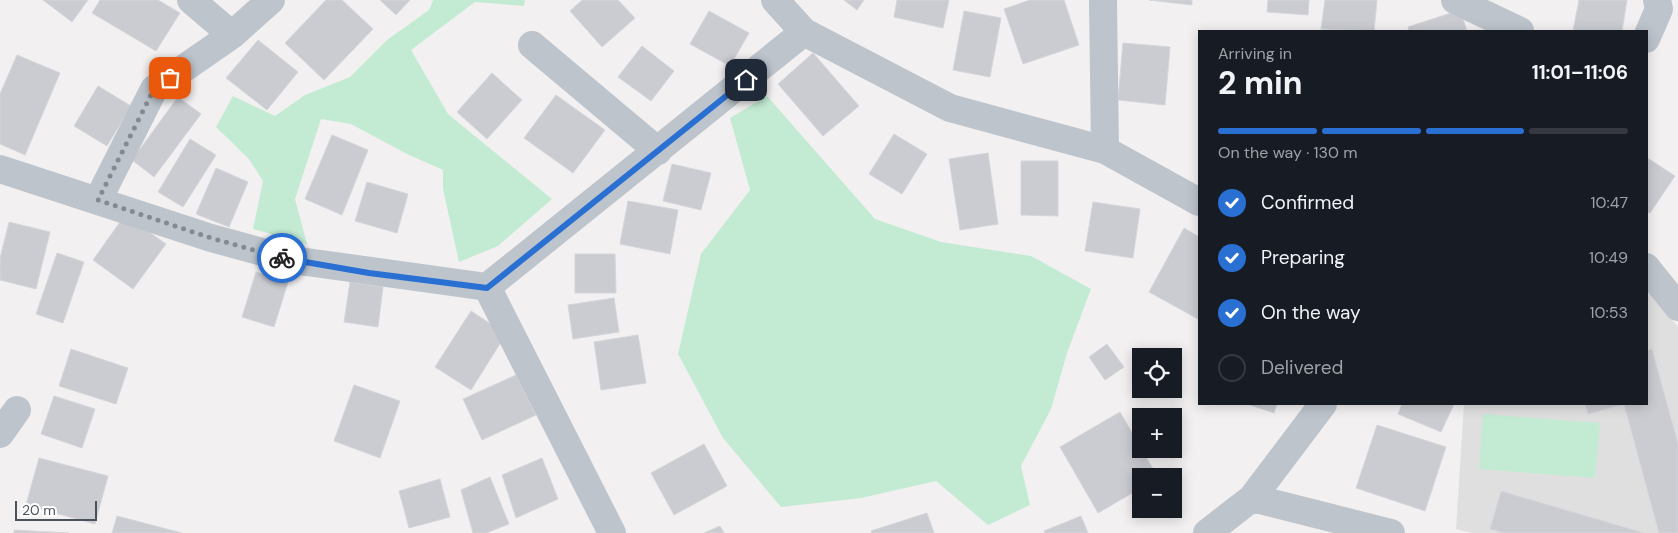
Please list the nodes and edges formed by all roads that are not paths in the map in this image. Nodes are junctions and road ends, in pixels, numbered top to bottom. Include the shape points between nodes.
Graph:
1 (191, 0) edge
2 (271, 0) edge
3 (775, 0) edge
4 (1103, 0) edge
5 (1455, 0) edge
6 (1657, 0) edge
7 (1518, 30) edge
8 (804, 32) junction
9 (1648, 34) edge
10 (232, 35) junction
11 (532, 45) dead end
12 (1105, 150) junction
13 (658, 151) junction
14 (0, 170) edge
15 (98, 200) junction
16 (1198, 201) edge
17 (1648, 270) edge
18 (487, 288) junction
19 (1678, 307) edge
20 (1322, 405) edge
21 (17, 410) dead end
22 (0, 434) edge
23 (1252, 498) junction
24 (612, 533) edge
25 (1207, 533) edge
26 (1391, 533) edge

1 - 10 street
2 - 10 street
3 - 8 street
4 - 12 street
5 - 7 street
6 - 9 street via 1659,9
8 - 12 street via 950,108
8 - 13 street
10 - 15 street via 154,89
11 - 13 street
12 - 16 street
13 - 18 street
14 - 15 street
15 - 18 street via 211,238 292,260
17 - 19 street
18 - 24 street
20 - 23 street
21 - 22 street
23 - 25 street
23 - 26 street

